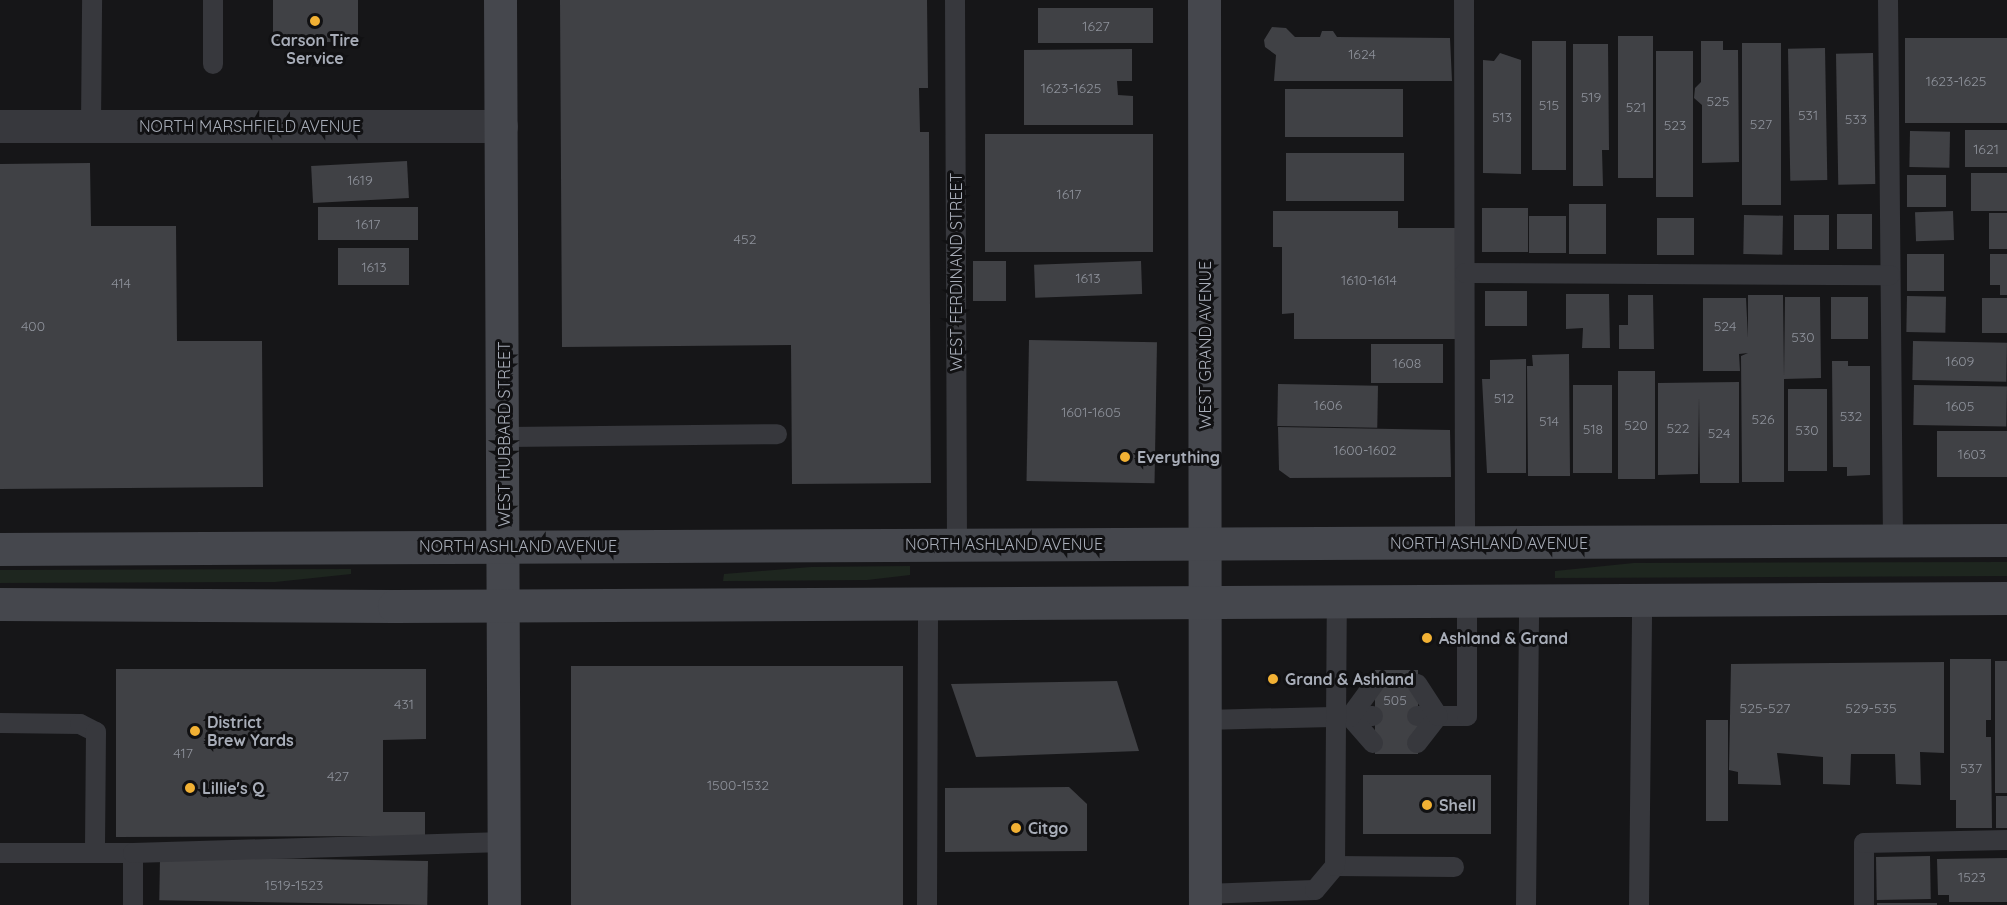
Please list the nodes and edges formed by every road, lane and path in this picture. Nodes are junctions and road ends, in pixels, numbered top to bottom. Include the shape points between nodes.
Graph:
1 (92, 0) edge
2 (213, 0) edge
3 (500, 0) edge
4 (956, 0) edge
5 (1204, 0) edge
6 (1464, 0) edge
7 (1888, 0) edge
8 (213, 64) dead end
9 (0, 126) edge
10 (91, 126) junction
11 (501, 126) junction
12 (1465, 273) junction
13 (1890, 275) junction
14 (777, 434) dead end
15 (504, 437) junction
16 (1893, 540) junction
17 (2007, 540) edge
18 (957, 544) junction
19 (1205, 544) junction
20 (1465, 544) junction
21 (504, 545) junction
22 (0, 549) edge
23 (2007, 598) edge
24 (1528, 600) junction
25 (1642, 600) junction
26 (1467, 601) junction
27 (1205, 602) junction
28 (1337, 602) junction
29 (928, 603) junction
30 (0, 604) edge
31 (505, 604) junction
32 (1374, 684) dead end
33 (1417, 684) dead end
34 (1373, 716) dead end
35 (1417, 716) dead end
36 (1437, 716) junction
37 (1343, 717) junction
38 (1205, 720) junction
39 (0, 723) edge
40 (1373, 743) dead end
41 (1417, 743) dead end
42 (2007, 840) edge
43 (504, 842) junction
44 (95, 852) junction
45 (0, 853) edge
46 (133, 853) junction
47 (1335, 866) junction
48 (1454, 867) dead end
49 (1205, 899) edge
50 (133, 905) edge
51 (504, 905) edge
52 (927, 905) edge
53 (1526, 905) edge
54 (1639, 905) edge
55 (1864, 905) edge

1 - 10 lane
2 - 8 lane
3 - 11 main road, WEST HUBBARD STREET
4 - 18 lane, WEST FERDINAND STREET
5 - 19 main road, WEST GRAND AVENUE
6 - 12 lane
7 - 13 lane
9 - 10 street, NORTH MARSHFIELD AVENUE
10 - 11 street, NORTH MARSHFIELD AVENUE
11 - 15 main road, WEST HUBBARD STREET
12 - 13 lane
12 - 20 lane
13 - 16 lane
14 - 15 lane
15 - 21 main road, WEST HUBBARD STREET
16 - 17 main road, NORTH ASHLAND AVENUE
16 - 20 main road, NORTH ASHLAND AVENUE
18 - 19 main road, NORTH ASHLAND AVENUE
18 - 21 main road, NORTH ASHLAND AVENUE
19 - 20 main road, NORTH ASHLAND AVENUE
19 - 27 main road, WEST GRAND AVENUE
21 - 22 main road, NORTH ASHLAND AVENUE
21 - 31 main road, WEST HUBBARD STREET
23 - 25 main road
24 - 25 main road
24 - 26 main road
24 - 53 lane
25 - 54 lane
26 - 28 main road
26 - 36 lane via 1467,716
27 - 28 main road
27 - 29 main road
27 - 38 main road, WEST GRAND AVENUE
28 - 37 lane
29 - 31 main road
29 - 52 lane
30 - 31 main road
31 - 43 main road, WEST HUBBARD STREET
32 - 37 lane
33 - 36 lane
34 - 37 lane
35 - 36 lane
36 - 41 lane
37 - 38 lane
37 - 40 lane
37 - 47 lane
38 - 49 main road, WEST GRAND AVENUE
39 - 44 lane via 80,724 96,732
42 - 55 lane via 1864,843
43 - 46 lane
43 - 51 main road, WEST HUBBARD STREET
44 - 45 lane
44 - 46 lane
46 - 50 lane
47 - 48 lane
47 - 49 lane via 1315,890

